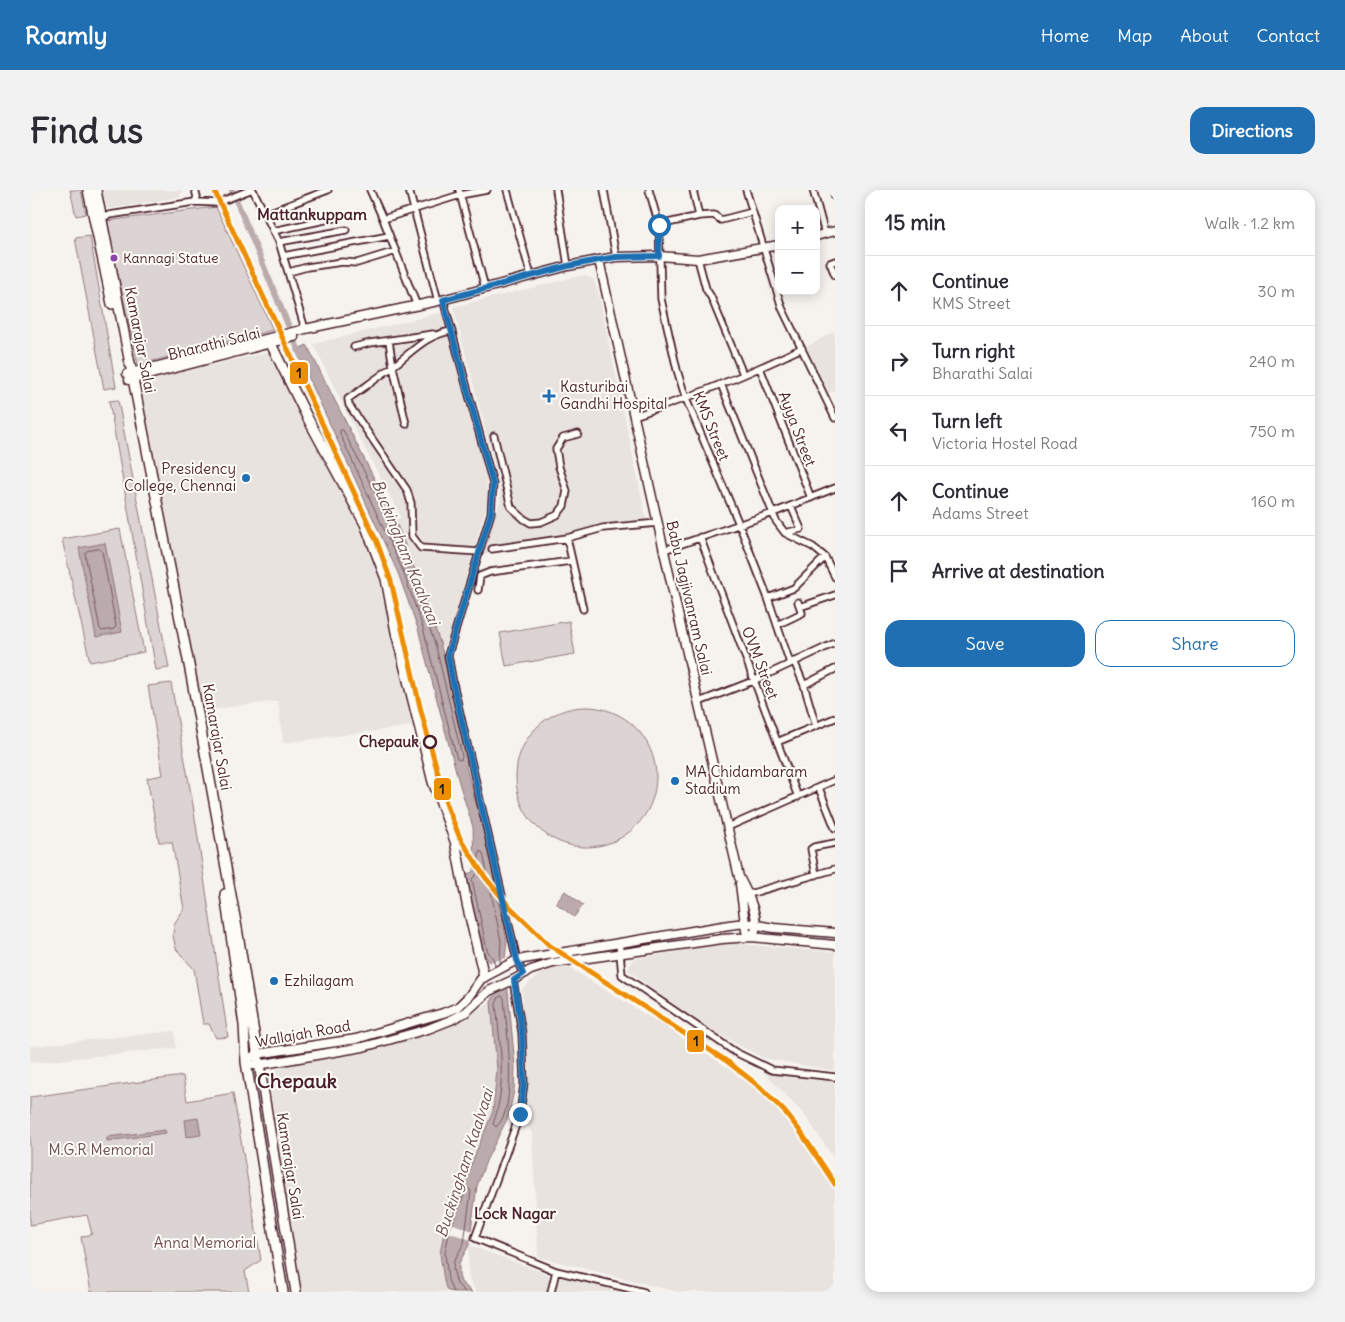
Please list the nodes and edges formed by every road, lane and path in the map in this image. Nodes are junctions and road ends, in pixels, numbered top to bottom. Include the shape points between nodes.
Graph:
1 (88, 190) edge
2 (96, 190) edge
3 (195, 190) edge
4 (251, 190) edge
5 (328, 190) edge
6 (370, 190) edge
7 (409, 190) edge
8 (486, 190) edge
9 (507, 190) edge
10 (556, 190) edge
11 (604, 190) edge
12 (649, 190) edge
13 (693, 190) edge
14 (746, 190) edge
15 (813, 190) edge
16 (834, 190) edge
17 (460, 193) edge
18 (835, 197) edge
19 (195, 202) junction
20 (414, 209) junction
21 (752, 212) junction
22 (265, 214) junction
23 (698, 216) junction
24 (339, 217) dead end
25 (102, 218) junction
26 (384, 219) junction
27 (659, 225) junction
28 (346, 230) dead end
29 (273, 231) junction
30 (835, 231) edge
31 (825, 234) junction
32 (820, 235) edge
33 (389, 236) junction
34 (279, 242) junction
35 (775, 246) edge
36 (764, 249) junction
37 (396, 251) junction
38 (283, 256) junction
39 (659, 256) junction
40 (616, 257) junction
41 (698, 259) junction
42 (599, 260) junction
43 (835, 262) edge
44 (568, 266) junction
45 (288, 272) junction
46 (835, 275) edge
47 (531, 276) junction
48 (485, 288) junction
49 (441, 300) junction
50 (417, 306) junction
51 (452, 331) junction
52 (301, 332) junction
53 (442, 332) junction
54 (277, 341) junction
55 (390, 341) junction
56 (354, 347) dead end
57 (802, 348) junction
58 (393, 367) junction
59 (760, 368) junction
60 (743, 374) junction
61 (130, 377) junction
62 (721, 384) junction
63 (686, 399) junction
64 (634, 416) junction
65 (835, 418) edge
66 (406, 424) dead end
67 (578, 434) dead end
68 (494, 436) dead end
69 (835, 488) edge
70 (811, 498) junction
71 (791, 506) junction
72 (773, 513) junction
73 (658, 522) junction
74 (739, 524) junction
75 (785, 533) junction
76 (700, 537) junction
77 (567, 538) junction
78 (492, 549) dead end
79 (664, 550) junction
80 (479, 552) junction
81 (825, 558) junction
82 (572, 561) junction
83 (835, 577) edge
84 (478, 590) dead end
85 (835, 595) edge
86 (768, 598) junction
87 (583, 609) dead end
88 (777, 625) junction
89 (835, 643) edge
90 (792, 662) junction
91 (835, 670) edge
92 (753, 681) junction
93 (804, 685) junction
94 (699, 702) junction
95 (835, 718) edge
96 (816, 726) junction
97 (777, 742) junction
98 (835, 780) edge
99 (819, 788) junction
100 (798, 797) junction
101 (728, 827) junction
102 (835, 828) edge
103 (835, 843) edge
104 (835, 869) edge
105 (816, 875) junction
106 (739, 877) junction
107 (749, 894) junction
108 (745, 923) junction
109 (756, 925) junction
110 (835, 933) edge
111 (751, 937) junction
112 (619, 942) junction
113 (835, 946) edge
114 (620, 953) junction
115 (517, 960) junction
116 (523, 974) junction
117 (485, 976) junction
118 (514, 980) junction
119 (257, 1054) junction
120 (246, 1062) junction
121 (258, 1066) junction
122 (835, 1078) edge
123 (556, 1270) junction
124 (283, 1292) edge
125 (296, 1292) edge
126 (551, 1292) edge
127 (644, 1292) edge

1 - 61 main road, Kamarajar Salai
2 - 25 main road, Kamarajar Salai
3 - 19 street
4 - 19 street via 217,203
4 - 22 street
5 - 22 street
6 - 26 street
7 - 20 street
8 - 17 street
9 - 47 street
10 - 44 street
11 - 40 street
12 - 27 street, KMS Street
13 - 23 street
14 - 21 street
15 - 31 street
16 - 18 street
17 - 20 street
17 - 48 street
19 - 25 street
20 - 26 street
20 - 49 street
21 - 23 street via 721,220 716,215
21 - 36 street
22 - 29 street
23 - 27 street
24 - 29 street
25 - 61 main road, Kamarajar Salai
26 - 33 street
27 - 39 street, KMS Street
28 - 34 street
29 - 34 street
30 - 31 street
31 - 32 street
33 - 37 street
33 - 38 street
34 - 38 street
35 - 36 street, Bharathi Salai
36 - 41 street, Bharathi Salai
36 - 57 street via 782,308
37 - 45 street via 357,263 342,262
37 - 50 street
38 - 45 street
39 - 40 street, Bharathi Salai
39 - 41 street, Bharathi Salai
39 - 63 street, KMS Street via 661,299
40 - 42 street, Bharathi Salai
41 - 60 street via 706,289
42 - 44 street, Bharathi Salai
42 - 64 street, Babu Jagjivanram Salai
43 - 46 street via 830,263
44 - 47 street, Bharathi Salai
45 - 52 street
47 - 48 street, Bharathi Salai
48 - 49 street, Bharathi Salai
49 - 50 street, Bharathi Salai
49 - 51 street
50 - 52 street, Bharathi Salai
51 - 53 street
51 - 80 street via 493,484 491,513
52 - 54 street, Bharathi Salai
53 - 55 street
53 - 58 street via 428,338
54 - 61 street, Bharathi Salai
54 - 117 main road via 307,417 365,524 386,579 422,738 433,782 455,842
55 - 56 street
55 - 58 street
57 - 59 street
57 - 65 street
58 - 66 street
58 - 80 street via 348,399 349,405 407,490 411,502 412,536 421,548
59 - 60 street
59 - 70 street, Ayya Street
60 - 62 street
61 - 119 main road, Kamarajar Salai via 149,455 190,670
61 - 120 main road, Kamarajar Salai via 218,850 244,1025
62 - 63 street
62 - 72 street
63 - 64 street
63 - 74 street, KMS Street
64 - 73 street, Babu Jagjivanram Salai
67 - 68 street via 563,438 556,449 566,491 564,506 557,515 531,523 511,507
69 - 70 street
70 - 71 street
71 - 72 street
71 - 75 street via 800,529
72 - 74 street
72 - 75 street
73 - 77 street via 603,528
73 - 79 street, Babu Jagjivanram Salai
74 - 76 street
74 - 86 street, KMS Street
75 - 81 street via 813,547
76 - 79 street
76 - 92 street, OVM Street
77 - 78 street
77 - 82 street
79 - 94 street, Babu Jagjivanram Salai
80 - 115 street via 448,655
81 - 83 street
81 - 86 street via 794,588
82 - 84 street via 490,572 480,576
82 - 87 street
85 - 88 street via 799,604 802,613
86 - 88 street, KMS Street
88 - 90 street, KMS Street
89 - 90 street
90 - 92 street
90 - 93 street, KMS Street
91 - 93 street
92 - 94 street
92 - 97 street, OVM Street
93 - 96 street, KMS Street
94 - 101 street, Babu Jagjivanram Salai
95 - 96 street
96 - 97 street
97 - 100 street, OVM Street
98 - 99 street
99 - 100 street
99 - 102 street
100 - 101 street
101 - 106 street, Babu Jagjivanram Salai
103 - 105 street via 812,849
104 - 105 street
105 - 107 street
106 - 107 street, Babu Jagjivanram Salai
106 - 108 street
107 - 109 street, Babu Jagjivanram Salai
108 - 109 street
108 - 111 street
108 - 112 street
109 - 110 street
109 - 111 street
111 - 113 street
111 - 114 street
112 - 114 street
112 - 115 street
114 - 116 street via 552,963
114 - 122 street via 622,975 736,1052 772,1070
115 - 116 street
115 - 117 street
116 - 118 street
117 - 119 street, Wallajah Road via 458,1007 443,1013 356,1039
118 - 121 street, Wallajah Road via 489,991 466,1012 428,1029 364,1047
118 - 123 street via 522,1033 524,1083 520,1114 475,1238
119 - 120 street, Wallajah Road
119 - 121 main road, Kamarajar Salai
120 - 121 street, Wallajah Road
120 - 124 main road, Kamarajar Salai
121 - 125 main road, Kamarajar Salai
123 - 126 street
123 - 127 street

